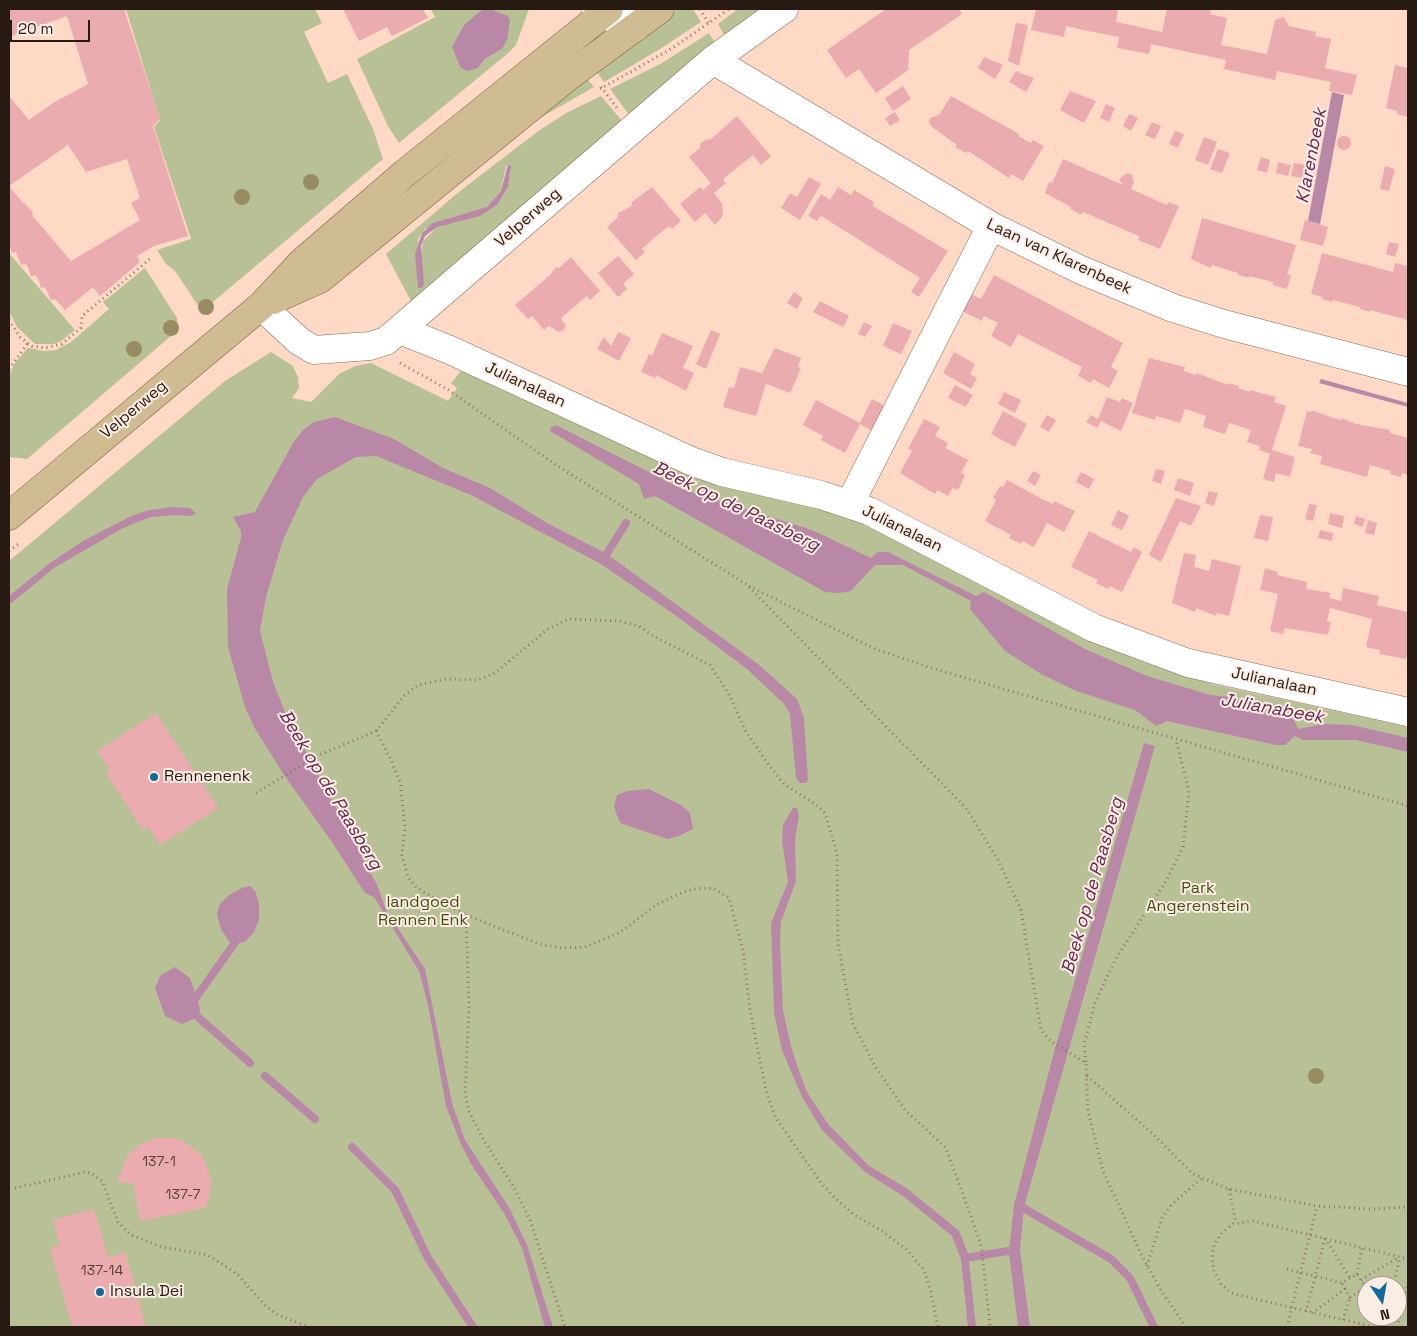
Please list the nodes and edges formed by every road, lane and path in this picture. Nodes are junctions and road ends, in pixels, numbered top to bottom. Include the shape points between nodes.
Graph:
1 (660, 9) edge
2 (700, 9) edge
3 (728, 9) edge
4 (784, 9) edge
5 (602, 10) edge
6 (634, 18) edge
7 (710, 24) junction
8 (713, 60) junction
9 (602, 88) dead end
10 (991, 226) junction
11 (150, 259) dead end
12 (261, 306) junction
13 (9, 320) edge
14 (400, 330) junction
15 (28, 343) junction
16 (370, 346) junction
17 (9, 369) edge
18 (1408, 372) edge
19 (850, 503) junction
20 (12, 506) edge
21 (746, 584) junction
22 (1408, 712) edge
23 (376, 731) junction
24 (1176, 740) junction
25 (256, 792) dead end
26 (1408, 806) edge
27 (466, 915) junction
28 (1086, 1063) junction
29 (1086, 1076) junction
30 (1202, 1178) junction
31 (15, 1188) dead end
32 (1229, 1189) junction
33 (1317, 1206) junction
34 (1408, 1207) edge
35 (1236, 1223) junction
36 (1309, 1234) junction
37 (1324, 1238) junction
38 (1362, 1248) junction
39 (1400, 1257) junction
40 (1408, 1259) edge
41 (1147, 1266) junction
42 (1287, 1270) dead end
43 (1300, 1272) junction
44 (1357, 1274) joint
45 (1316, 1276) junction
46 (1368, 1276) edge
47 (1395, 1276) edge
48 (1350, 1278) junction
49 (1342, 1283) junction
50 (1408, 1286) edge
51 (1346, 1289) junction
52 (1357, 1292) edge
53 (1350, 1297) junction
54 (1291, 1308) junction
55 (1306, 1312) junction
56 (1312, 1313) junction
57 (1343, 1320) junction
58 (309, 1327) edge
59 (565, 1327) edge
60 (938, 1327) edge
61 (990, 1327) edge
62 (1186, 1327) edge
63 (1287, 1327) edge
64 (1374, 1327) edge
65 (1397, 1327) edge

1 - 6 main road, Velperweg
2 - 7 path
3 - 7 path
4 - 8 street, Velperweg
5 - 6 street
5 - 12 main road, Velperweg via 302,262
6 - 12 main road, Velperweg via 562,82 320,279
7 - 9 path
8 - 10 street, Laan van Klarenbeek
8 - 14 street, Velperweg
10 - 18 street, Laan van Klarenbeek via 1081,270 1174,308
10 - 19 street
11 - 15 path via 82,316 81,328 69,339 55,347 44,348
12 - 16 street, Velperweg via 299,341 314,350
12 - 20 main road, Velperweg
13 - 15 path via 14,330
14 - 16 street, Velperweg via 386,341
14 - 19 street, Julianalaan via 722,472
15 - 17 path
16 - 21 path via 447,389 556,465
19 - 22 street, Julianalaan via 1094,628 1188,663
21 - 24 path via 873,648
21 - 28 path via 966,808 998,860 1021,910 1041,1030 1052,1042
23 - 25 path via 319,755
23 - 27 path via 400,782 405,825 402,854 408,877 417,888
23 - 61 path via 404,696 418,685 446,679 478,680 495,673 548,629 569,619 640,626 710,665 730,696 745,730 773,770 784,784 825,813 837,853 838,944 853,1024 875,1066 905,1110 946,1148 981,1244
24 - 26 path
24 - 28 path via 1189,791 1182,847 1166,881 1115,960 1094,1003 1084,1045
27 - 59 path via 469,1006 465,1094 469,1111 530,1220
27 - 60 path via 539,944 577,948 603,942 656,905 693,889 714,888 729,898 743,950 762,1070 776,1118 834,1198 852,1214 907,1250 924,1270
28 - 29 path
29 - 30 path via 1193,1174
29 - 41 path via 1091,1131 1103,1171
30 - 32 path
30 - 41 path via 1178,1198 1162,1218
31 - 58 path via 91,1173 102,1181 118,1222 131,1235 162,1248 208,1255 237,1274 278,1315
32 - 33 path
32 - 35 path
33 - 34 path
33 - 36 path
35 - 36 path via 1260,1221
35 - 54 path via 1222,1233 1214,1245 1212,1258 1217,1278 1238,1295
36 - 37 path
36 - 43 path
37 - 38 path
37 - 45 path
37 - 48 path
38 - 39 path
38 - 44 path
39 - 40 path
39 - 46 path
39 - 47 path
41 - 62 path
42 - 43 path
43 - 45 path
43 - 54 path
44 - 48 path
45 - 49 path
45 - 55 path
48 - 49 path
49 - 51 path
50 - 65 path
51 - 53 path
51 - 56 path
52 - 53 path
53 - 57 path
54 - 55 path
54 - 63 path
55 - 56 path
56 - 57 path
57 - 64 path

